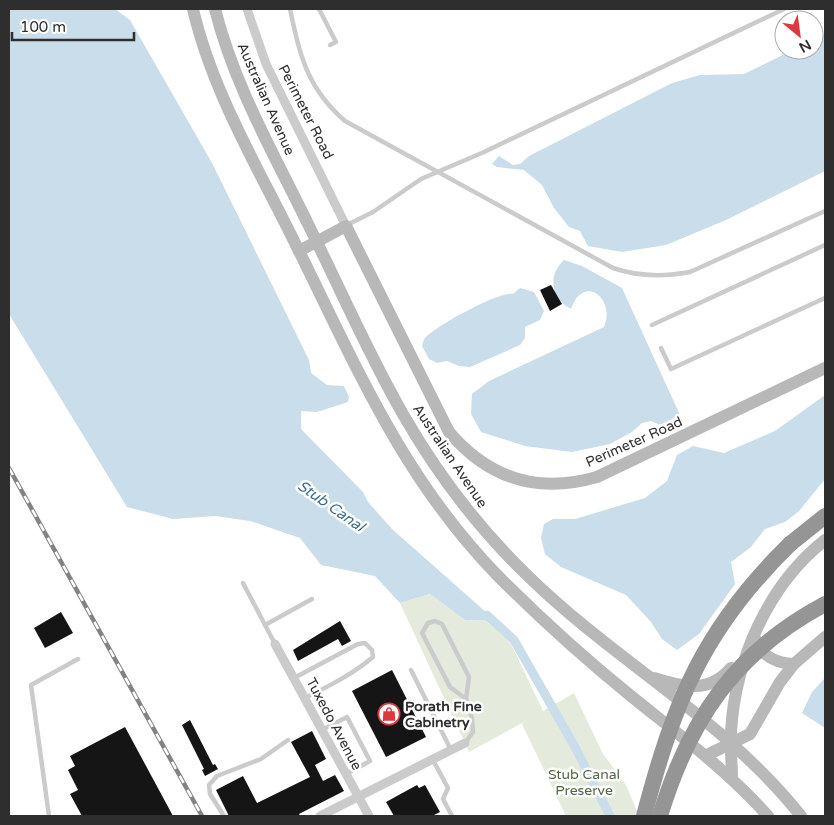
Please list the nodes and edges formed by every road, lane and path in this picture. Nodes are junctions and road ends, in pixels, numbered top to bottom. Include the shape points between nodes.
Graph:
1 (194, 9) edge
2 (215, 9) edge
3 (247, 9) edge
4 (290, 9) edge
5 (319, 9) edge
6 (784, 9) edge
7 (330, 45) dead end
8 (435, 171) junction
9 (825, 211) edge
10 (346, 226) junction
11 (317, 241) junction
12 (825, 245) edge
13 (299, 251) junction
14 (825, 298) edge
15 (652, 325) dead end
16 (661, 348) dead end
17 (825, 368) edge
18 (825, 516) edge
19 (825, 540) edge
20 (242, 583) dead end
21 (312, 598) dead end
22 (825, 604) edge
23 (265, 625) junction
24 (754, 632) junction
25 (825, 637) edge
26 (275, 644) joint
27 (78, 659) dead end
28 (794, 664) junction
29 (411, 670) dead end
30 (645, 674) junction
31 (294, 678) junction
32 (305, 698) junction
33 (466, 699) junction
34 (322, 730) junction
35 (288, 740) dead end
36 (465, 743) joint
37 (731, 744) junction
38 (451, 750) junction
39 (707, 755) junction
40 (433, 759) junction
41 (346, 774) junction
42 (732, 778) junction
43 (358, 797) junction
44 (49, 816) edge
45 (224, 816) edge
46 (320, 816) edge
47 (369, 816) edge
48 (452, 816) edge
49 (644, 816) edge
50 (660, 816) edge
51 (768, 816) edge
52 (801, 816) edge

1 - 13 main road via 220,91
2 - 11 main road, Australian Avenue via 240,84
3 - 10 street, Perimeter Road via 266,64
4 - 8 lane via 308,76 334,112
5 - 7 lane via 336,42
6 - 8 lane via 484,152
8 - 9 lane via 599,262 629,274 647,276 690,272
8 - 10 lane
10 - 11 main road
10 - 17 main road, Perimeter Road via 449,432 460,446 483,464 516,479 562,484 597,477
11 - 13 main road
11 - 30 main road, Australian Avenue via 403,414 451,489 530,579
12 - 15 lane
13 - 39 main road via 383,421 450,521 499,577 584,656
14 - 16 lane via 671,369
18 - 49 highway, bridge via 790,544 750,586 700,659 675,713
19 - 24 main road via 784,582
20 - 23 lane
21 - 23 lane
22 - 50 highway, bridge via 774,637 720,690 683,752
23 - 26 lane
24 - 28 main road via 765,655 779,663
24 - 30 main road via 733,666 713,684 675,685
24 - 37 main road via 737,691
25 - 28 main road
26 - 31 street, Tuxedo Avenue
27 - 44 lane via 31,685
28 - 37 main road via 764,705 750,734
29 - 38 lane
30 - 37 main road, Australian Avenue
31 - 32 street, Tuxedo Avenue
31 - 32 lane via 358,644 365,643 372,650 373,657 365,664
32 - 34 street, Tuxedo Avenue
33 - 33 lane via 450,686 422,632 431,621 442,624 469,677
33 - 36 lane via 473,732
34 - 41 street, Tuxedo Avenue
34 - 41 lane via 347,717 370,761
35 - 45 lane via 261,759 217,776 209,785 210,794
36 - 38 street
37 - 39 main road
37 - 42 main road
37 - 52 main road, Australian Avenue
38 - 40 street
39 - 42 main road
40 - 43 street
40 - 48 lane via 448,788 443,799
41 - 43 street, Tuxedo Avenue
42 - 51 main road
43 - 46 street
43 - 47 street, Tuxedo Avenue

